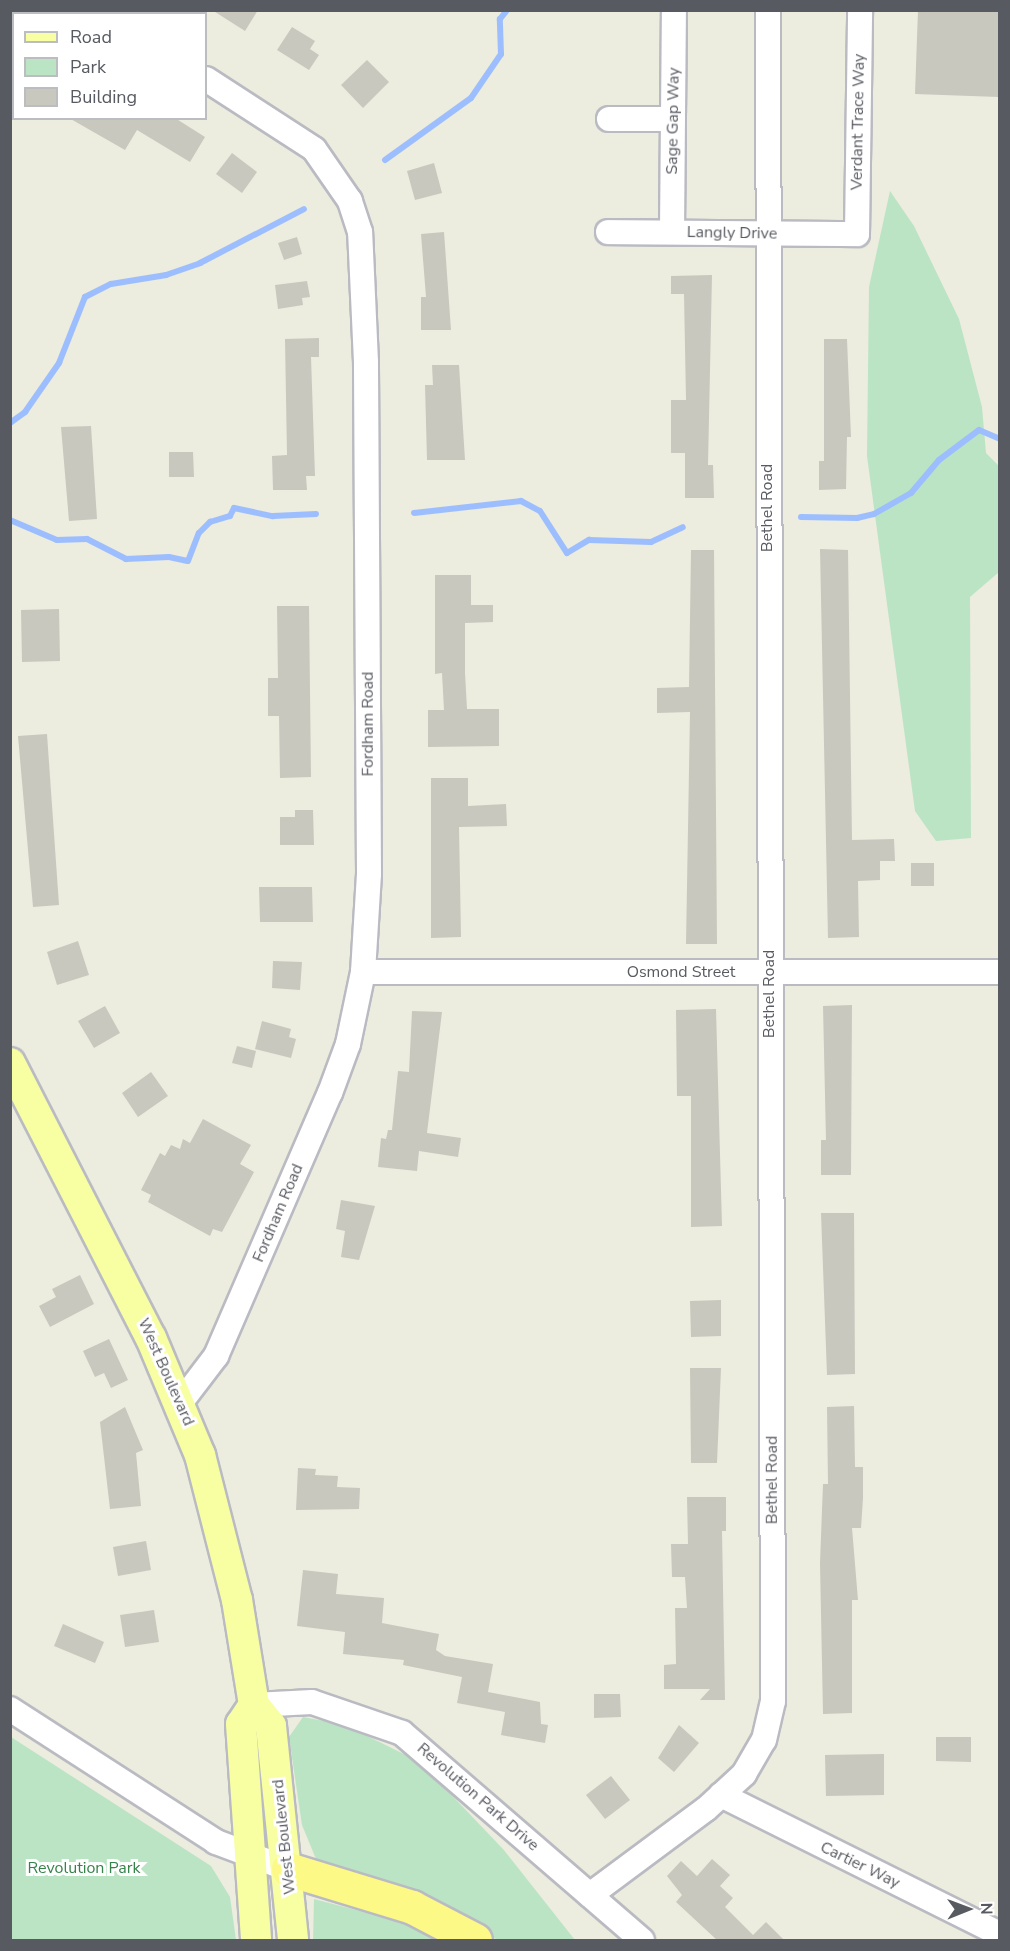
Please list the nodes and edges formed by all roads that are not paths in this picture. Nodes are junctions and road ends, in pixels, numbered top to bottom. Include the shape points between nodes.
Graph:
1 (674, 10) edge
2 (768, 10) edge
3 (860, 10) edge
4 (207, 80) edge
5 (609, 118) dead end
6 (673, 119) junction
7 (608, 232) dead end
8 (672, 232) junction
9 (766, 233) junction
10 (857, 234) joint
11 (363, 972) junction
12 (769, 972) junction
13 (999, 972) edge
14 (10, 1063) edge
15 (181, 1401) junction
16 (254, 1705) junction
17 (10, 1709) edge
18 (721, 1796) junction
19 (250, 1856) junction
20 (288, 1869) junction
21 (590, 1894) junction
22 (999, 1934) edge
23 (256, 1941) edge
24 (293, 1941) edge
25 (475, 1941) edge
26 (642, 1941) edge

1 - 6 street, Sage Gap Way
2 - 9 street, Bethel Road
3 - 10 street, Verdant Trace Way
4 - 11 street, Fordham Road via 294,132 314,149 350,201 360,232 366,362 369,830
5 - 6 street
6 - 8 street, Sage Gap Way
7 - 8 street, Langly Drive
8 - 9 street, Langly Drive
9 - 10 street, Langly Drive
9 - 12 street, Bethel Road
11 - 12 street, Osmond Street
11 - 15 street, Fordham Road via 348,1044 330,1093 216,1356
12 - 13 street, Osmond Street
12 - 18 street, Bethel Road via 773,1701 764,1740 752,1764
14 - 15 main road, West Boulevard
15 - 16 main road, West Boulevard via 228,1558
16 - 19 main road, West Boulevard via 241,1724
16 - 20 main road, West Boulevard via 271,1726
16 - 21 street, Revolution Park Drive via 312,1702 402,1733
17 - 19 street via 216,1842
18 - 21 street, Bethel Road
18 - 22 street, Cartier Way
19 - 20 street
19 - 23 main road, West Boulevard
20 - 24 main road, West Boulevard
20 - 25 highway via 412,1907
21 - 26 street, Revolution Park Drive

